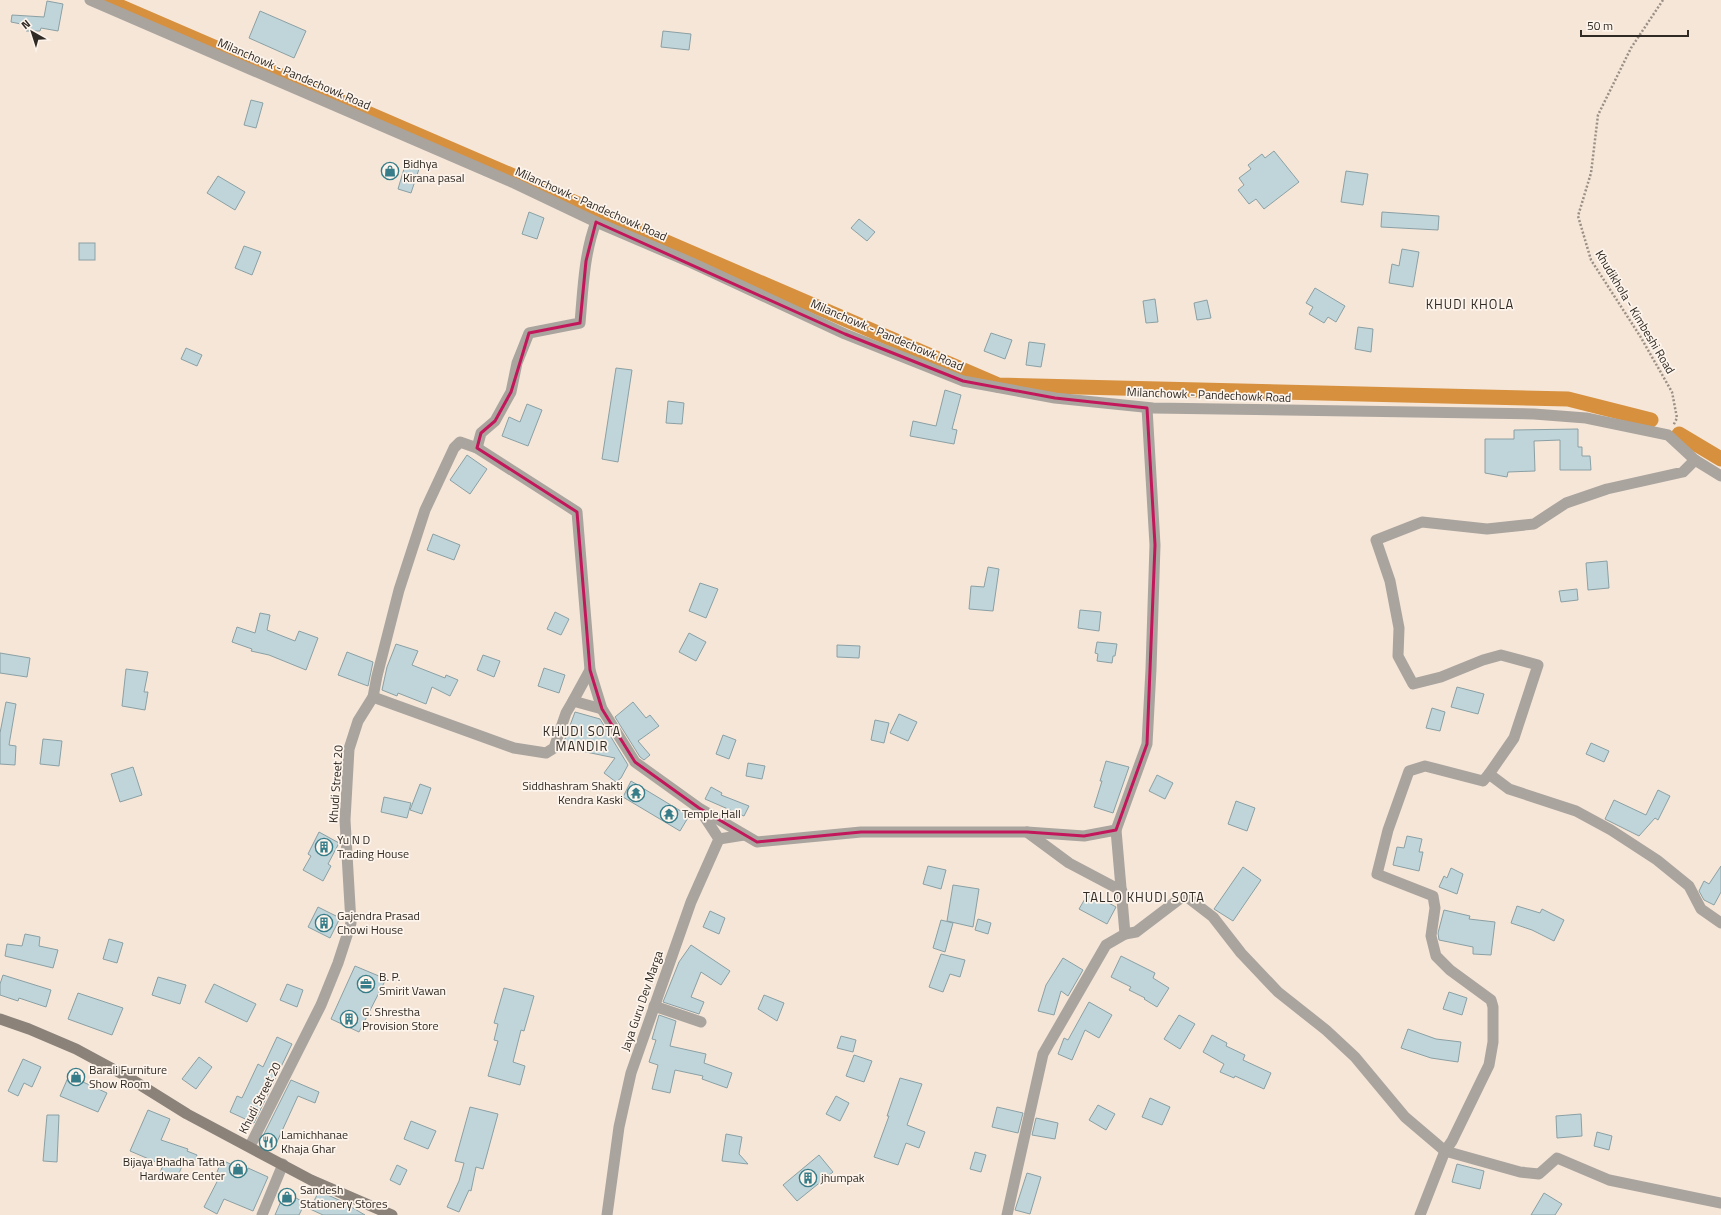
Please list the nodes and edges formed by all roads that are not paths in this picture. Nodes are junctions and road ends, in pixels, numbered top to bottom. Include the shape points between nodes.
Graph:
1 (90, 0) edge
2 (596, 222) junction
3 (1147, 408) junction
4 (477, 448) junction
5 (1695, 460) junction
6 (1721, 476) edge
7 (590, 670) junction
8 (373, 698) junction
9 (573, 702) junction
10 (602, 709) junction
11 (1489, 774) junction
12 (699, 808) junction
13 (1116, 830) junction
14 (1027, 832) junction
15 (744, 834) junction
16 (719, 839) junction
17 (1122, 891) junction
18 (1721, 923) edge
19 (1125, 934) junction
20 (654, 1006) junction
21 (0, 1019) edge
22 (701, 1022) dead end
23 (250, 1146) junction
24 (1445, 1151) junction
25 (283, 1164) junction
26 (1721, 1203) edge
27 (262, 1215) edge
28 (392, 1215) edge
29 (607, 1215) edge
30 (1007, 1215) edge
31 (1420, 1215) edge

1 - 2 street, Milanchowk - Pandechowk Road via 514,183
2 - 3 street, Milanchowk - Pandechowk Road via 845,334 963,381 1054,398
2 - 4 street via 590,236 580,323 528,333 510,392 495,421 482,433
3 - 5 street, Milanchowk - Pandechowk Road via 1534,414 1586,418 1668,435
3 - 13 street via 1155,545 1146,744
4 - 7 street via 578,512
4 - 8 street, Khudi Street 20 via 460,442 454,448 425,510 399,590
5 - 6 street
5 - 11 street via 1683,472 1607,489 1566,503 1534,524 1487,529 1422,522 1376,540 1391,588 1399,628 1398,656 1412,684 1441,677 1501,655 1538,665 1514,738
7 - 9 street
7 - 10 street
8 - 9 street via 514,748 546,753 554,748 566,713
8 - 23 street, Khudi Street 20 via 358,721 349,749 345,820 351,923 321,1005
9 - 10 street
10 - 12 street via 635,762
11 - 18 street via 1509,789 1576,811 1611,830 1657,860 1689,886 1701,909
11 - 24 street via 1483,781 1425,766 1409,771 1388,830 1377,874 1433,896 1435,908 1431,936 1436,956 1450,970 1491,1000 1493,1007 1493,1042 1489,1065
12 - 15 street
12 - 16 street
13 - 14 street via 1084,836
13 - 17 street
14 - 15 street via 861,832 757,842
14 - 17 street via 1069,863
15 - 16 street
16 - 20 street, Jaya Guru Dev Marga via 691,902
17 - 19 street
19 - 24 street via 1136,932 1182,897 1187,897 1214,917 1241,953 1278,992 1355,1057 1405,1117
19 - 30 street via 1106,945 1043,1054
20 - 22 street
20 - 29 street, Jaya Guru Dev Marga via 631,1073 619,1127
21 - 23 main road via 76,1049 187,1114
23 - 25 main road
24 - 26 street via 1520,1172 1539,1174 1557,1158 1609,1180
24 - 31 street
25 - 27 street
25 - 28 main road via 311,1180

